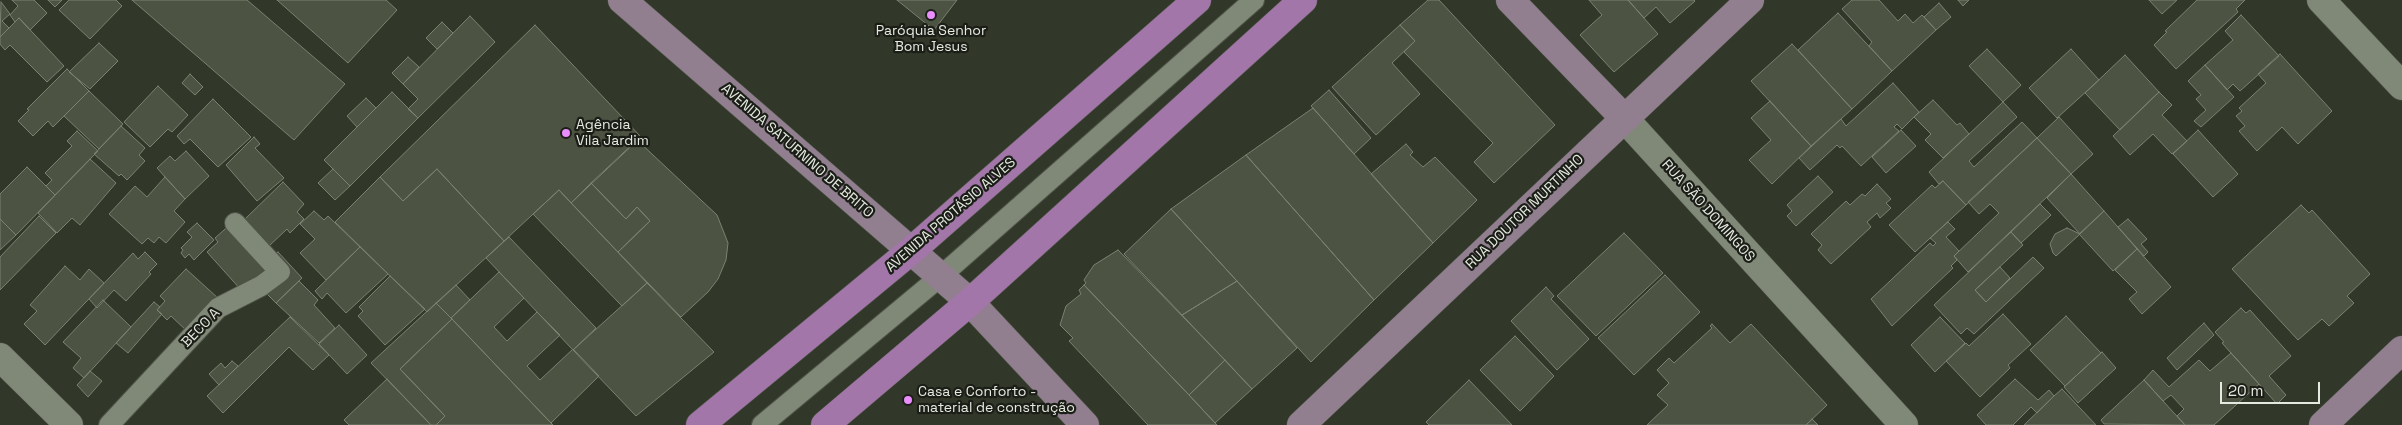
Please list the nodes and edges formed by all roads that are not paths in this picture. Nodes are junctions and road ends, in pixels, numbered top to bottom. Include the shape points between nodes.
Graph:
1 (622, 0) edge
2 (1197, 0) edge
3 (1254, 0) edge
4 (1303, 0) edge
5 (1510, 0) edge
6 (1750, 0) edge
7 (2321, 0) edge
8 (2402, 86) edge
9 (1624, 118) junction
10 (235, 223) dead end
11 (912, 250) junction
12 (941, 276) junction
13 (970, 302) junction
14 (2402, 350) edge
15 (0, 357) edge
16 (69, 425) edge
17 (109, 425) edge
18 (700, 425) edge
19 (762, 425) edge
20 (825, 425) edge
21 (1085, 425) edge
22 (1300, 425) edge
23 (1904, 425) edge
24 (2323, 425) edge

1 - 11 street, AVENIDA SATURNINO DE BRITO
2 - 11 main road, AVENIDA PROTÁSIO ALVES
3 - 12 lane
4 - 13 main road
5 - 9 street, RUA SÃO DOMINGOS
6 - 9 street, RUA DOUTOR MURTINHO
7 - 8 street
9 - 22 street, RUA DOUTOR MURTINHO
9 - 23 street, RUA SÃO DOMINGOS
10 - 17 lane, BECO A via 280,272 261,286 218,308
11 - 12 street, AVENIDA SATURNINO DE BRITO
11 - 18 main road, AVENIDA PROTÁSIO ALVES
12 - 13 street, AVENIDA SATURNINO DE BRITO
12 - 19 lane
13 - 20 main road
13 - 21 street, AVENIDA SATURNINO DE BRITO
14 - 24 street
15 - 16 street

